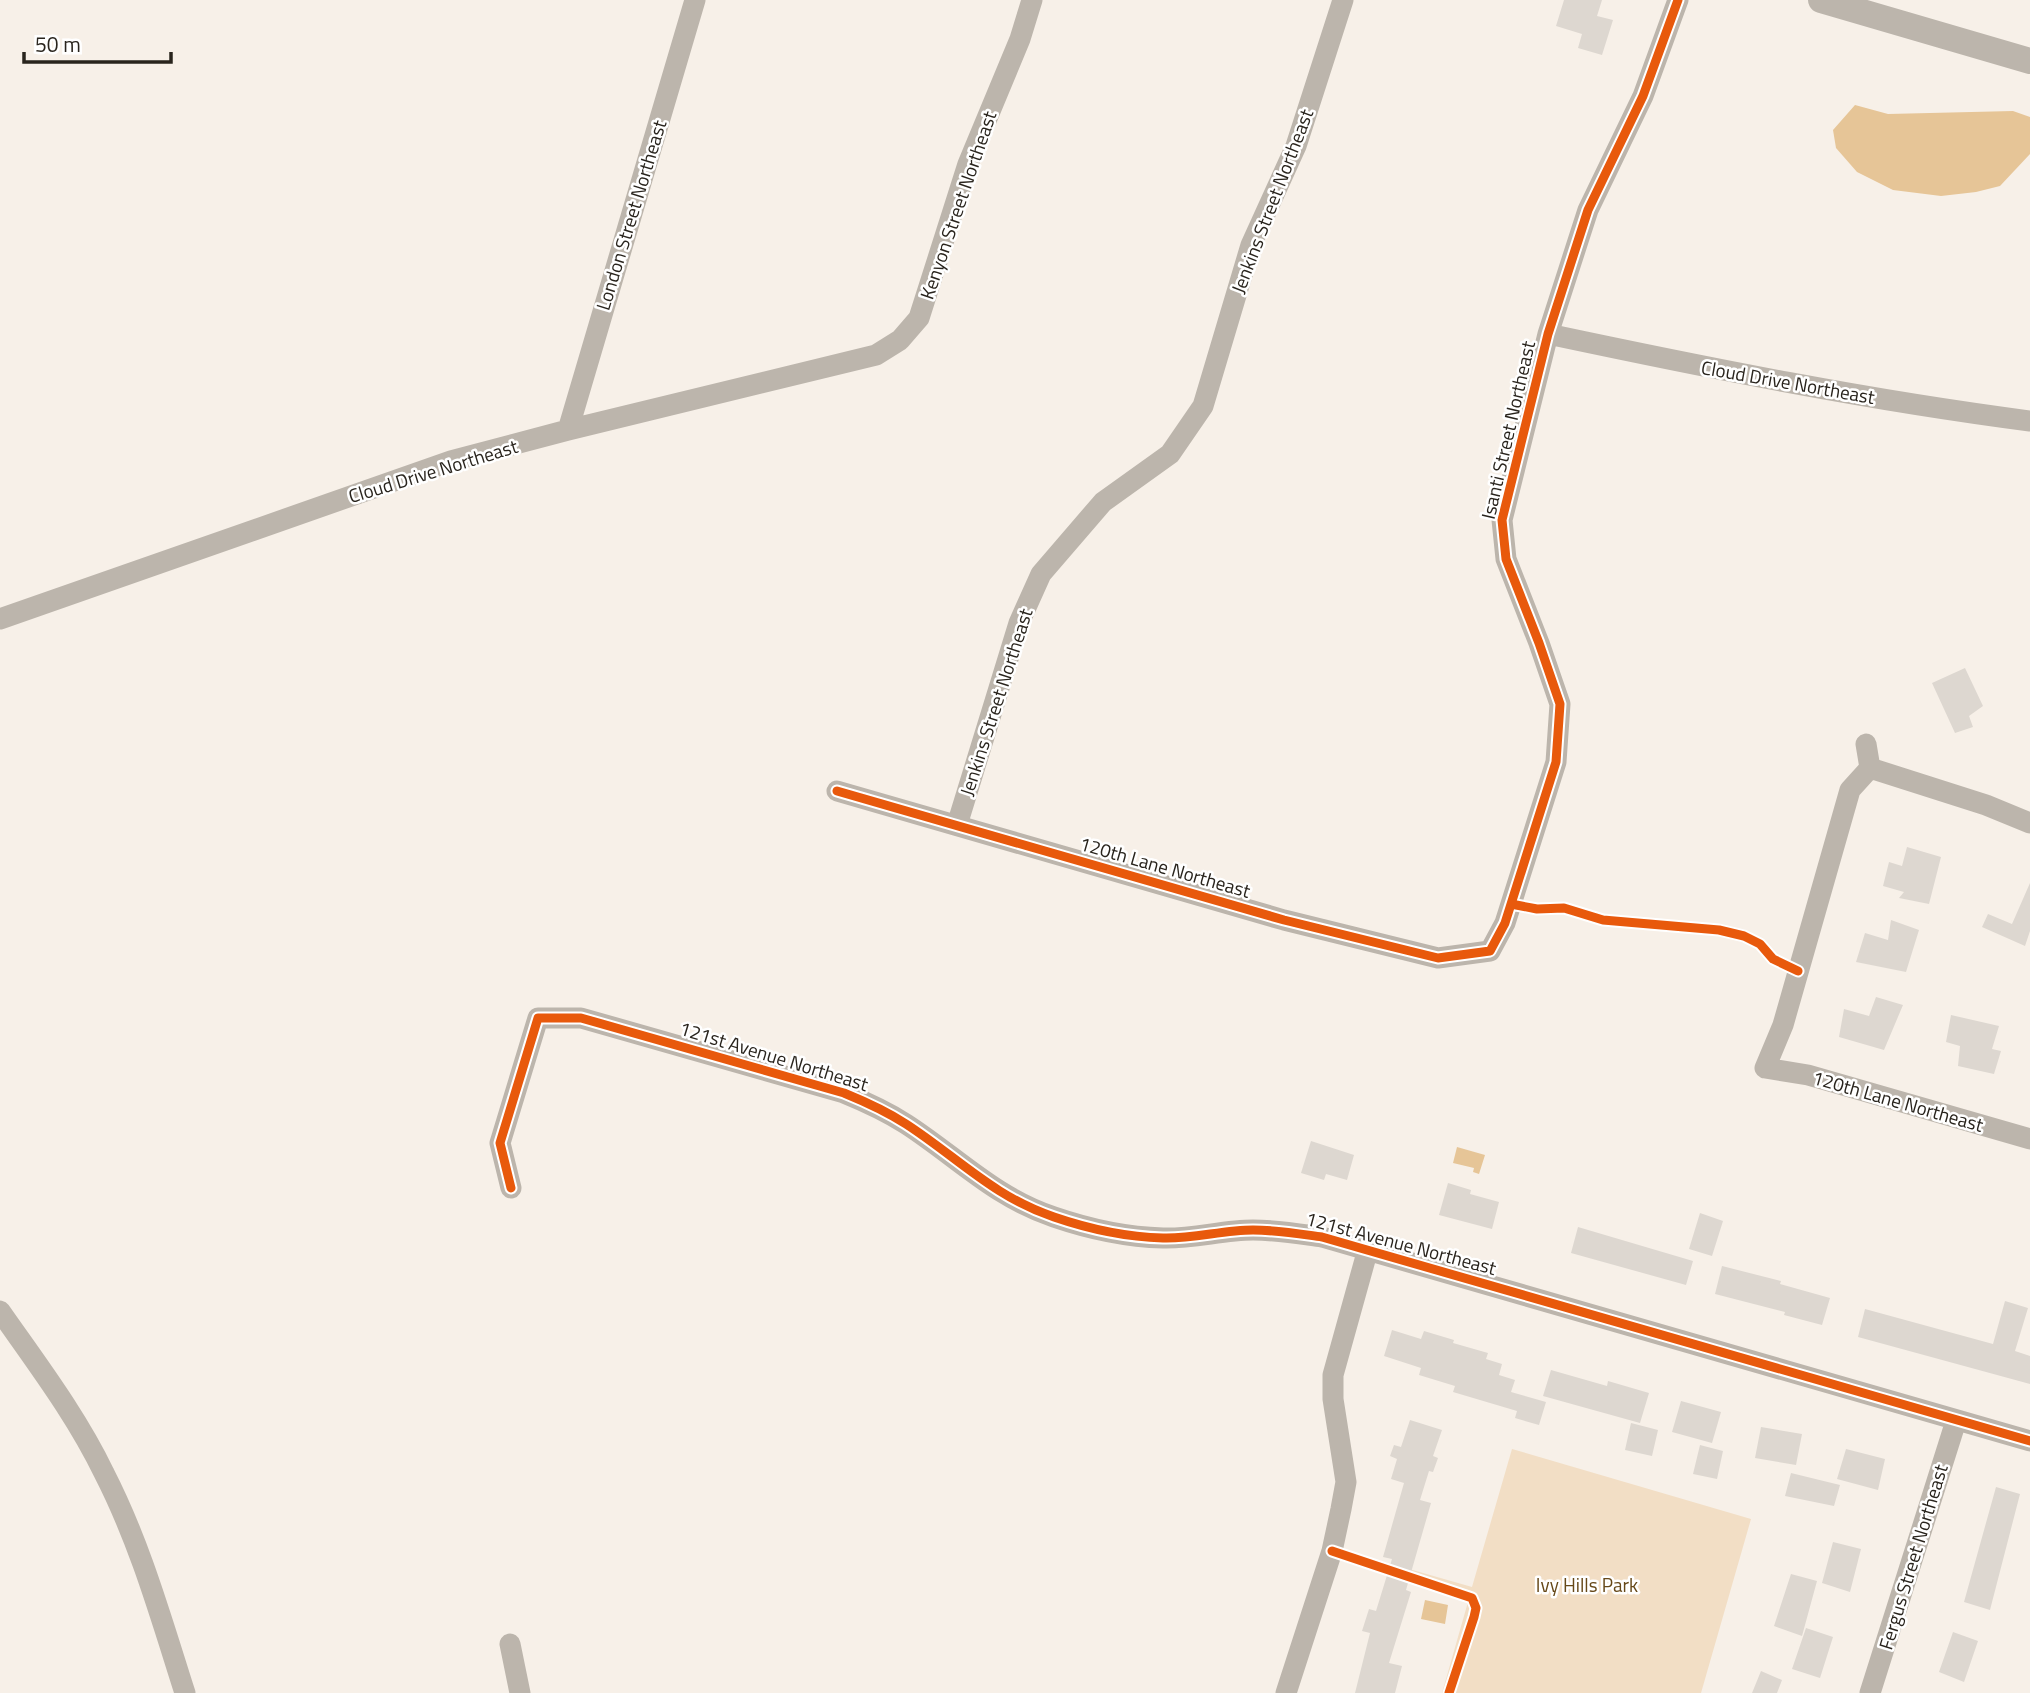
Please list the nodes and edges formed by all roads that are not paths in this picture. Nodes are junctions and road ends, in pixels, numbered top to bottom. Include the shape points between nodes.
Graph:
1 (695, 0) edge
2 (1032, 0) edge
3 (1343, 0) edge
4 (1678, 0) edge
5 (1821, 0) edge
6 (2030, 61) edge
7 (1548, 334) junction
8 (876, 355) joint
9 (2030, 421) edge
10 (568, 430) junction
11 (0, 619) edge
12 (1866, 744) dead end
13 (1870, 768) junction
14 (837, 790) dead end
15 (2030, 823) edge
16 (957, 825) junction
17 (1486, 951) joint
18 (2030, 1139) edge
19 (511, 1188) dead end
20 (1368, 1249) junction
21 (0, 1311) edge
22 (1956, 1421) junction
23 (2030, 1441) edge
24 (510, 1644) dead end
25 (185, 1693) edge
26 (520, 1693) edge
27 (1286, 1693) edge
28 (1870, 1693) edge

1 - 10 street, London Street Northeast
2 - 8 street, Kenyon Street Northeast via 968,164 919,318 900,340
3 - 16 street, Jenkins Street Northeast via 1296,146 1251,245 1203,406 1170,454 1103,502 1041,574 1019,623
4 - 7 street, Isanti Street Northeast via 1643,96 1588,210
5 - 6 street
7 - 9 street, Cloud Drive Northeast via 1741,375
7 - 17 street, Isanti Street Northeast via 1502,520 1506,559 1560,704 1556,762 1505,923
8 - 10 street, Cloud Drive Northeast
10 - 11 street, Cloud Drive Northeast via 451,461
12 - 13 street
13 - 15 street
13 - 18 street, 120th Lane Northeast via 1850,790 1783,1025 1765,1068 1808,1075
14 - 16 street, 120th Lane Northeast
16 - 17 street, 120th Lane Northeast via 1284,920 1438,958
19 - 20 street, 121st Avenue Northeast via 500,1143 538,1018 581,1018 877,1106 980,1180 1052,1216 1095,1229 1166,1238 1252,1230 1289,1232
20 - 22 street, 121st Avenue Northeast
20 - 27 street via 1333,1375 1346,1482 1332,1551
21 - 25 street via 69,1409 104,1472 148,1577
22 - 23 street, 121st Avenue Northeast
22 - 28 street, Fergus Street Northeast
24 - 26 street

